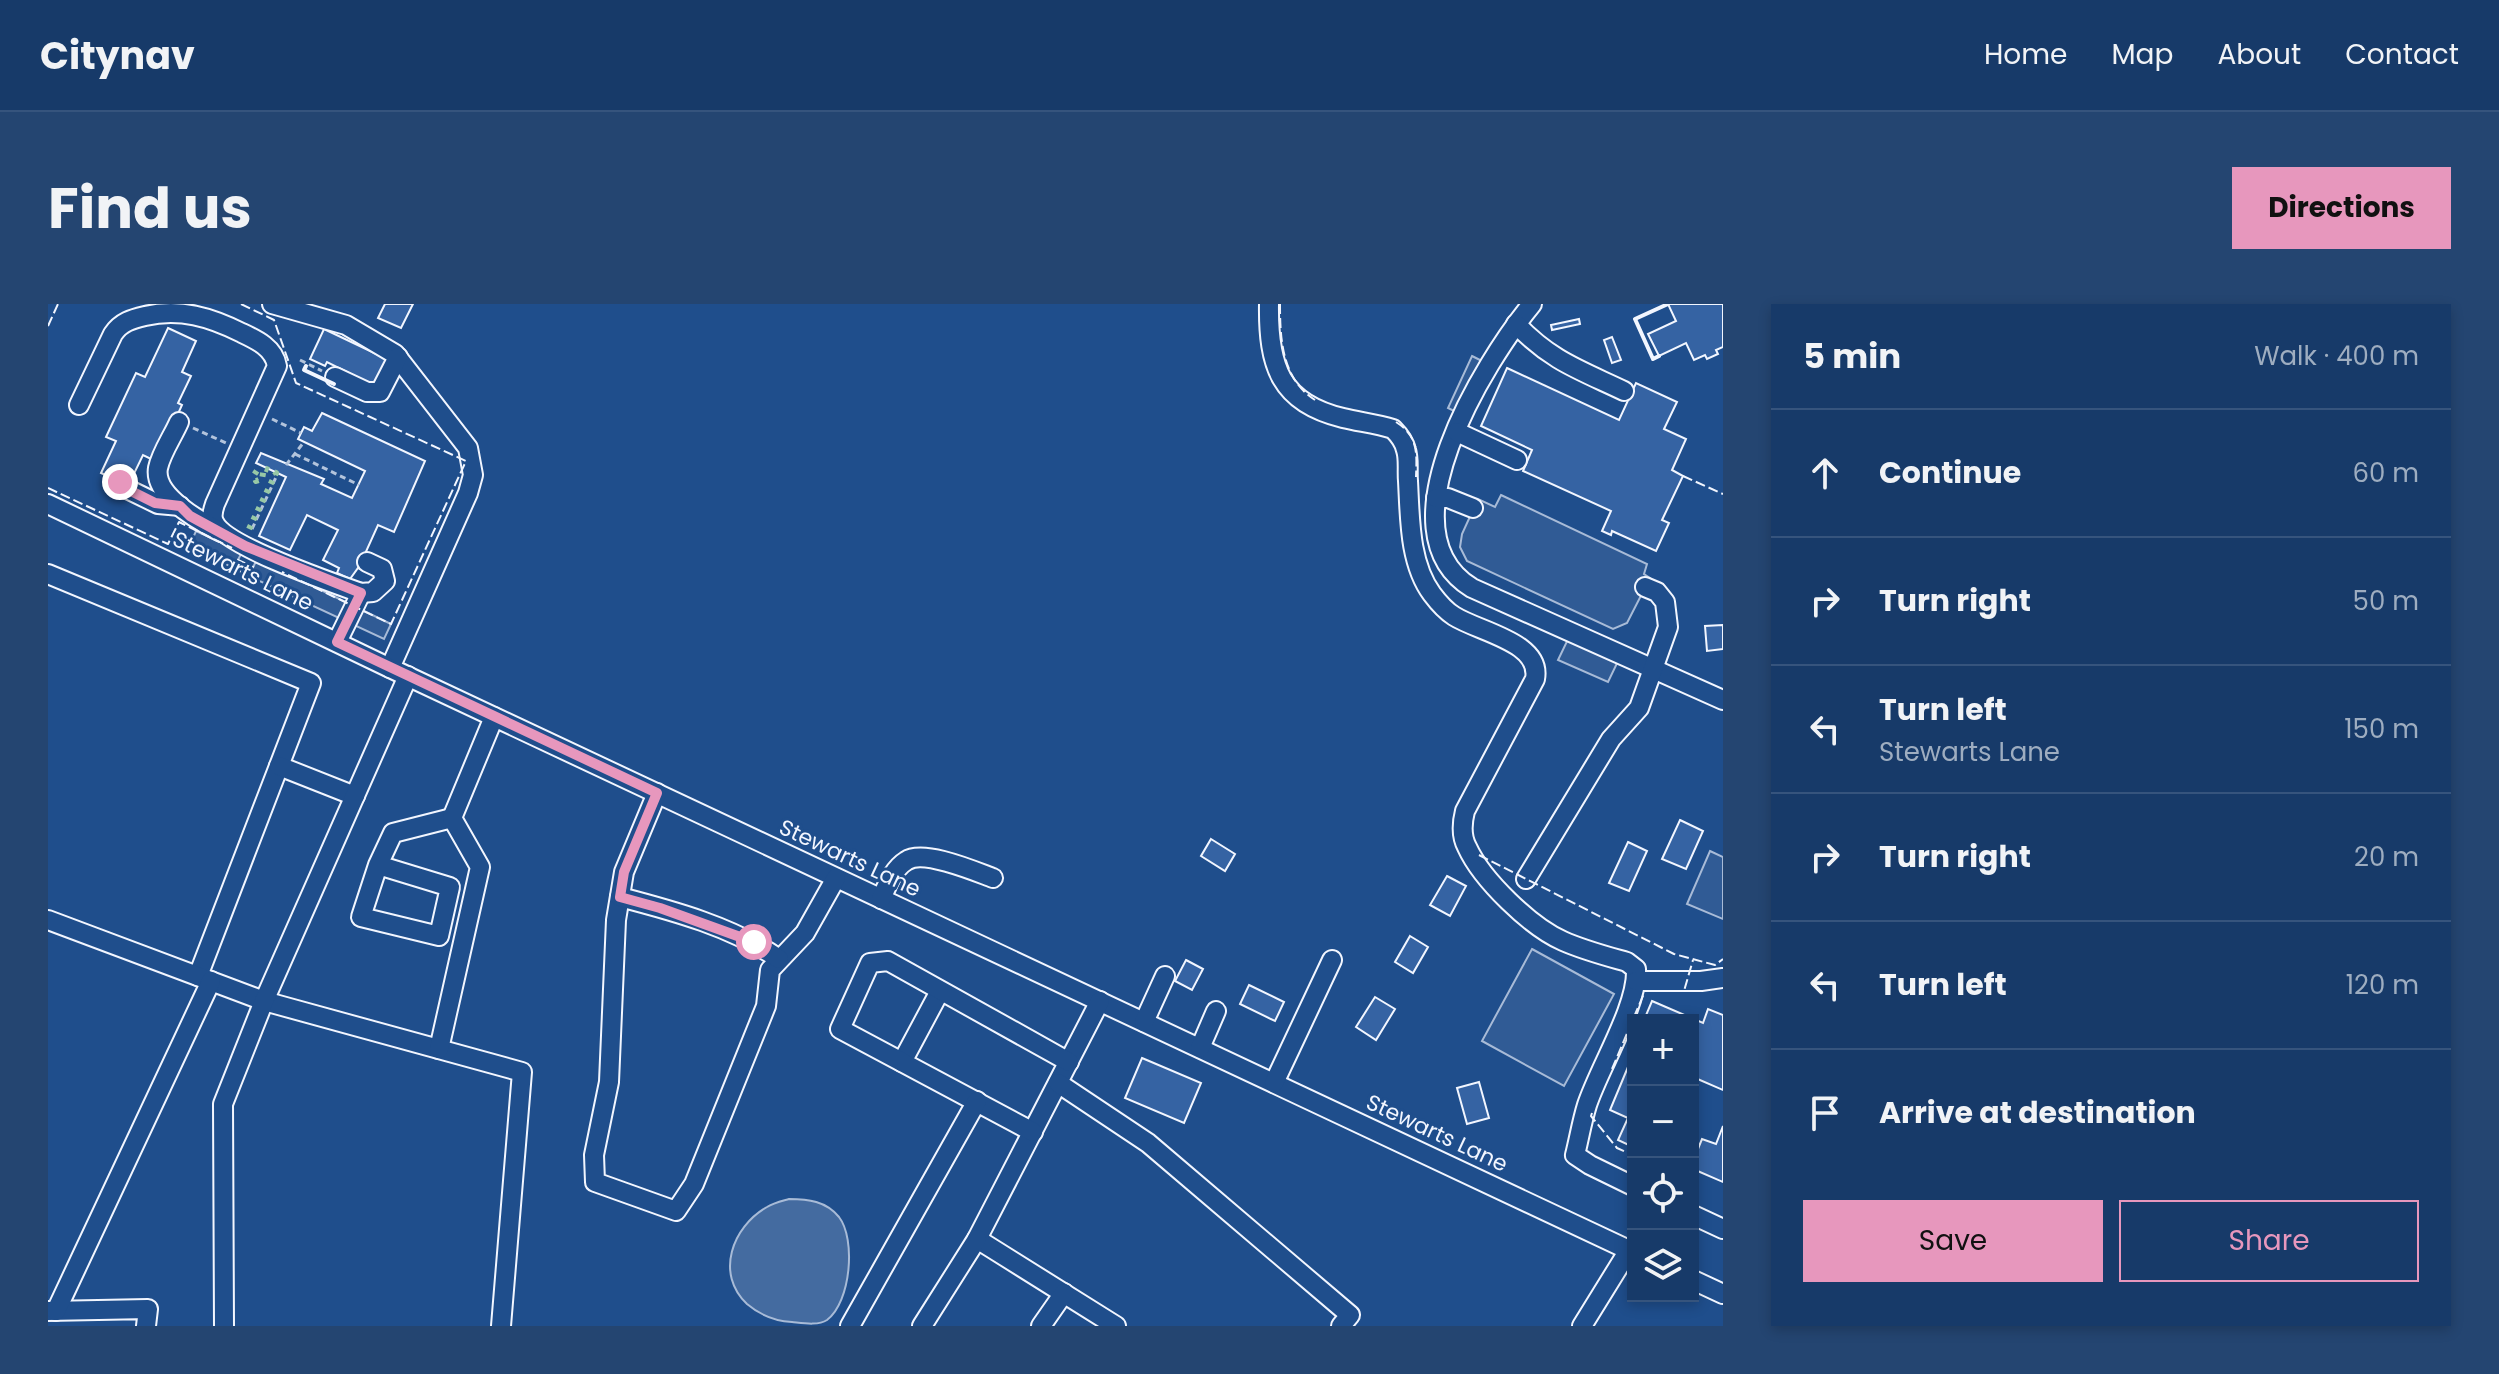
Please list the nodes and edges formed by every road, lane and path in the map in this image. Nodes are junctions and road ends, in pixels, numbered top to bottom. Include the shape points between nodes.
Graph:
1 (272, 304) edge
2 (1269, 304) edge
3 (1532, 304) edge
4 (1516, 324) junction
5 (398, 357) junction
6 (300, 360) dead end
7 (314, 361) dead end
8 (312, 366) junction
9 (335, 377) joint
10 (1624, 391) dead end
11 (79, 405) dead end
12 (272, 419) dead end
13 (179, 422) joint
14 (1457, 432) junction
15 (301, 433) dead end
16 (304, 442) dead end
17 (240, 450) junction
18 (295, 454) junction
19 (1517, 460) dead end
20 (286, 465) dead end
21 (278, 473) dead end
22 (120, 482) dead end
23 (359, 485) dead end
24 (1436, 498) junction
25 (48, 504) edge
26 (180, 506) junction
27 (1473, 508) dead end
28 (228, 536) junction
29 (250, 548) junction
30 (367, 562) dead end
31 (48, 574) edge
32 (1645, 587) dead end
33 (361, 593) junction
34 (337, 642) junction
35 (390, 668) junction
36 (1655, 670) junction
37 (408, 676) junction
38 (1723, 700) edge
39 (494, 717) junction
40 (279, 766) junction
41 (657, 793) junction
42 (355, 796) junction
43 (452, 818) junction
44 (378, 865) junction
45 (836, 878) junction
46 (993, 878) dead end
47 (1526, 879) dead end
48 (620, 897) junction
49 (881, 899) junction
50 (48, 920) edge
51 (779, 959) junction
52 (1332, 960) dead end
53 (1165, 976) dead end
54 (204, 978) junction
55 (1723, 978) edge
56 (1636, 981) junction
57 (940, 991) junction
58 (264, 1001) junction
59 (1100, 1001) junction
60 (1216, 1011) dead end
61 (1144, 1022) junction
62 (1200, 1048) junction
63 (439, 1049) junction
64 (902, 1062) junction
65 (1069, 1062) junction
66 (1058, 1083) junction
67 (1274, 1083) junction
68 (977, 1101) junction
69 (1033, 1132) junction
70 (1627, 1183) edge
71 (1699, 1218) edge
72 (1723, 1229) edge
73 (977, 1239) junction
74 (1627, 1249) edge
75 (1627, 1257) edge
76 (1699, 1283) edge
77 (1064, 1293) junction
78 (1723, 1294) edge
79 (52, 1311) edge
80 (146, 1326) edge
81 (224, 1326) edge
82 (501, 1326) edge
83 (850, 1326) edge
84 (922, 1326) edge
85 (1041, 1326) edge
86 (1116, 1326) edge
87 (1341, 1326) edge
88 (1582, 1326) edge

1 - 5 street via 346,325
2 - 56 street via 1276,361 1286,388 1316,410 1379,424 1401,437 1410,530 1430,592 1453,615 1534,659 1535,679 1465,811 1466,846 1512,903 1542,930 1627,962 1636,969
3 - 4 street
4 - 10 street via 1555,359
4 - 14 street via 1488,364
5 - 9 street via 380,392 367,392
5 - 35 street via 468,448 473,475
6 - 8 path
7 - 8 path
8 - 9 path
11 - 17 street via 118,327 156,313 194,314 254,339 276,360
12 - 15 path
13 - 17 path
13 - 26 street via 158,471 162,485
14 - 19 street
14 - 24 street
16 - 18 path
17 - 28 street via 212,517
18 - 20 path
18 - 23 path
21 - 29 path via 251,530
22 - 26 street via 155,503
24 - 27 street
24 - 36 street via 1442,552 1461,582
25 - 34 street, Stewarts Lane
26 - 28 street
28 - 29 street
29 - 33 street
30 - 33 street via 382,569 385,581 373,592
31 - 40 street via 311,683
32 - 36 street via 1657,592 1668,614
33 - 34 street
34 - 35 street, Stewarts Lane
35 - 37 street, Stewarts Lane
36 - 38 street
36 - 47 street via 1639,708 1611,739
37 - 39 street, Stewarts Lane
37 - 42 street
39 - 41 street, Stewarts Lane
39 - 43 street
40 - 42 street
40 - 54 street
41 - 45 street, Stewarts Lane
41 - 48 street via 624,872
42 - 58 street
43 - 44 street via 393,833
43 - 63 street via 480,867
44 - 44 street via 450,887 439,936 361,917
45 - 49 street, Stewarts Lane
45 - 51 street via 805,933
46 - 49 street via 918,856 898,867
48 - 51 street via 754,942
48 - 51 street via 609,1082 594,1155 595,1182 676,1211 694,1184 766,1006 770,970
49 - 59 street, Stewarts Lane
50 - 54 street
52 - 67 street
53 - 61 street
54 - 58 street
54 - 79 street
55 - 56 street
56 - 70 street via 1587,1106 1575,1155
57 - 64 street
57 - 64 street via 888,961 870,963 840,1029
57 - 65 street
58 - 63 street
58 - 81 street via 223,1104
59 - 61 street, Stewarts Lane
59 - 65 street
60 - 62 street
61 - 62 street, Stewarts Lane
62 - 67 street, Stewarts Lane
63 - 82 street via 522,1072
64 - 68 street
65 - 66 street
66 - 69 street
66 - 87 street via 1148,1143 1338,1304 1350,1315
67 - 74 street, Stewarts Lane
68 - 69 street
68 - 83 street
69 - 73 street
71 - 72 street
73 - 77 street
73 - 84 street
75 - 88 street
76 - 78 street
77 - 85 street
77 - 86 street
79 - 80 street via 148,1309

